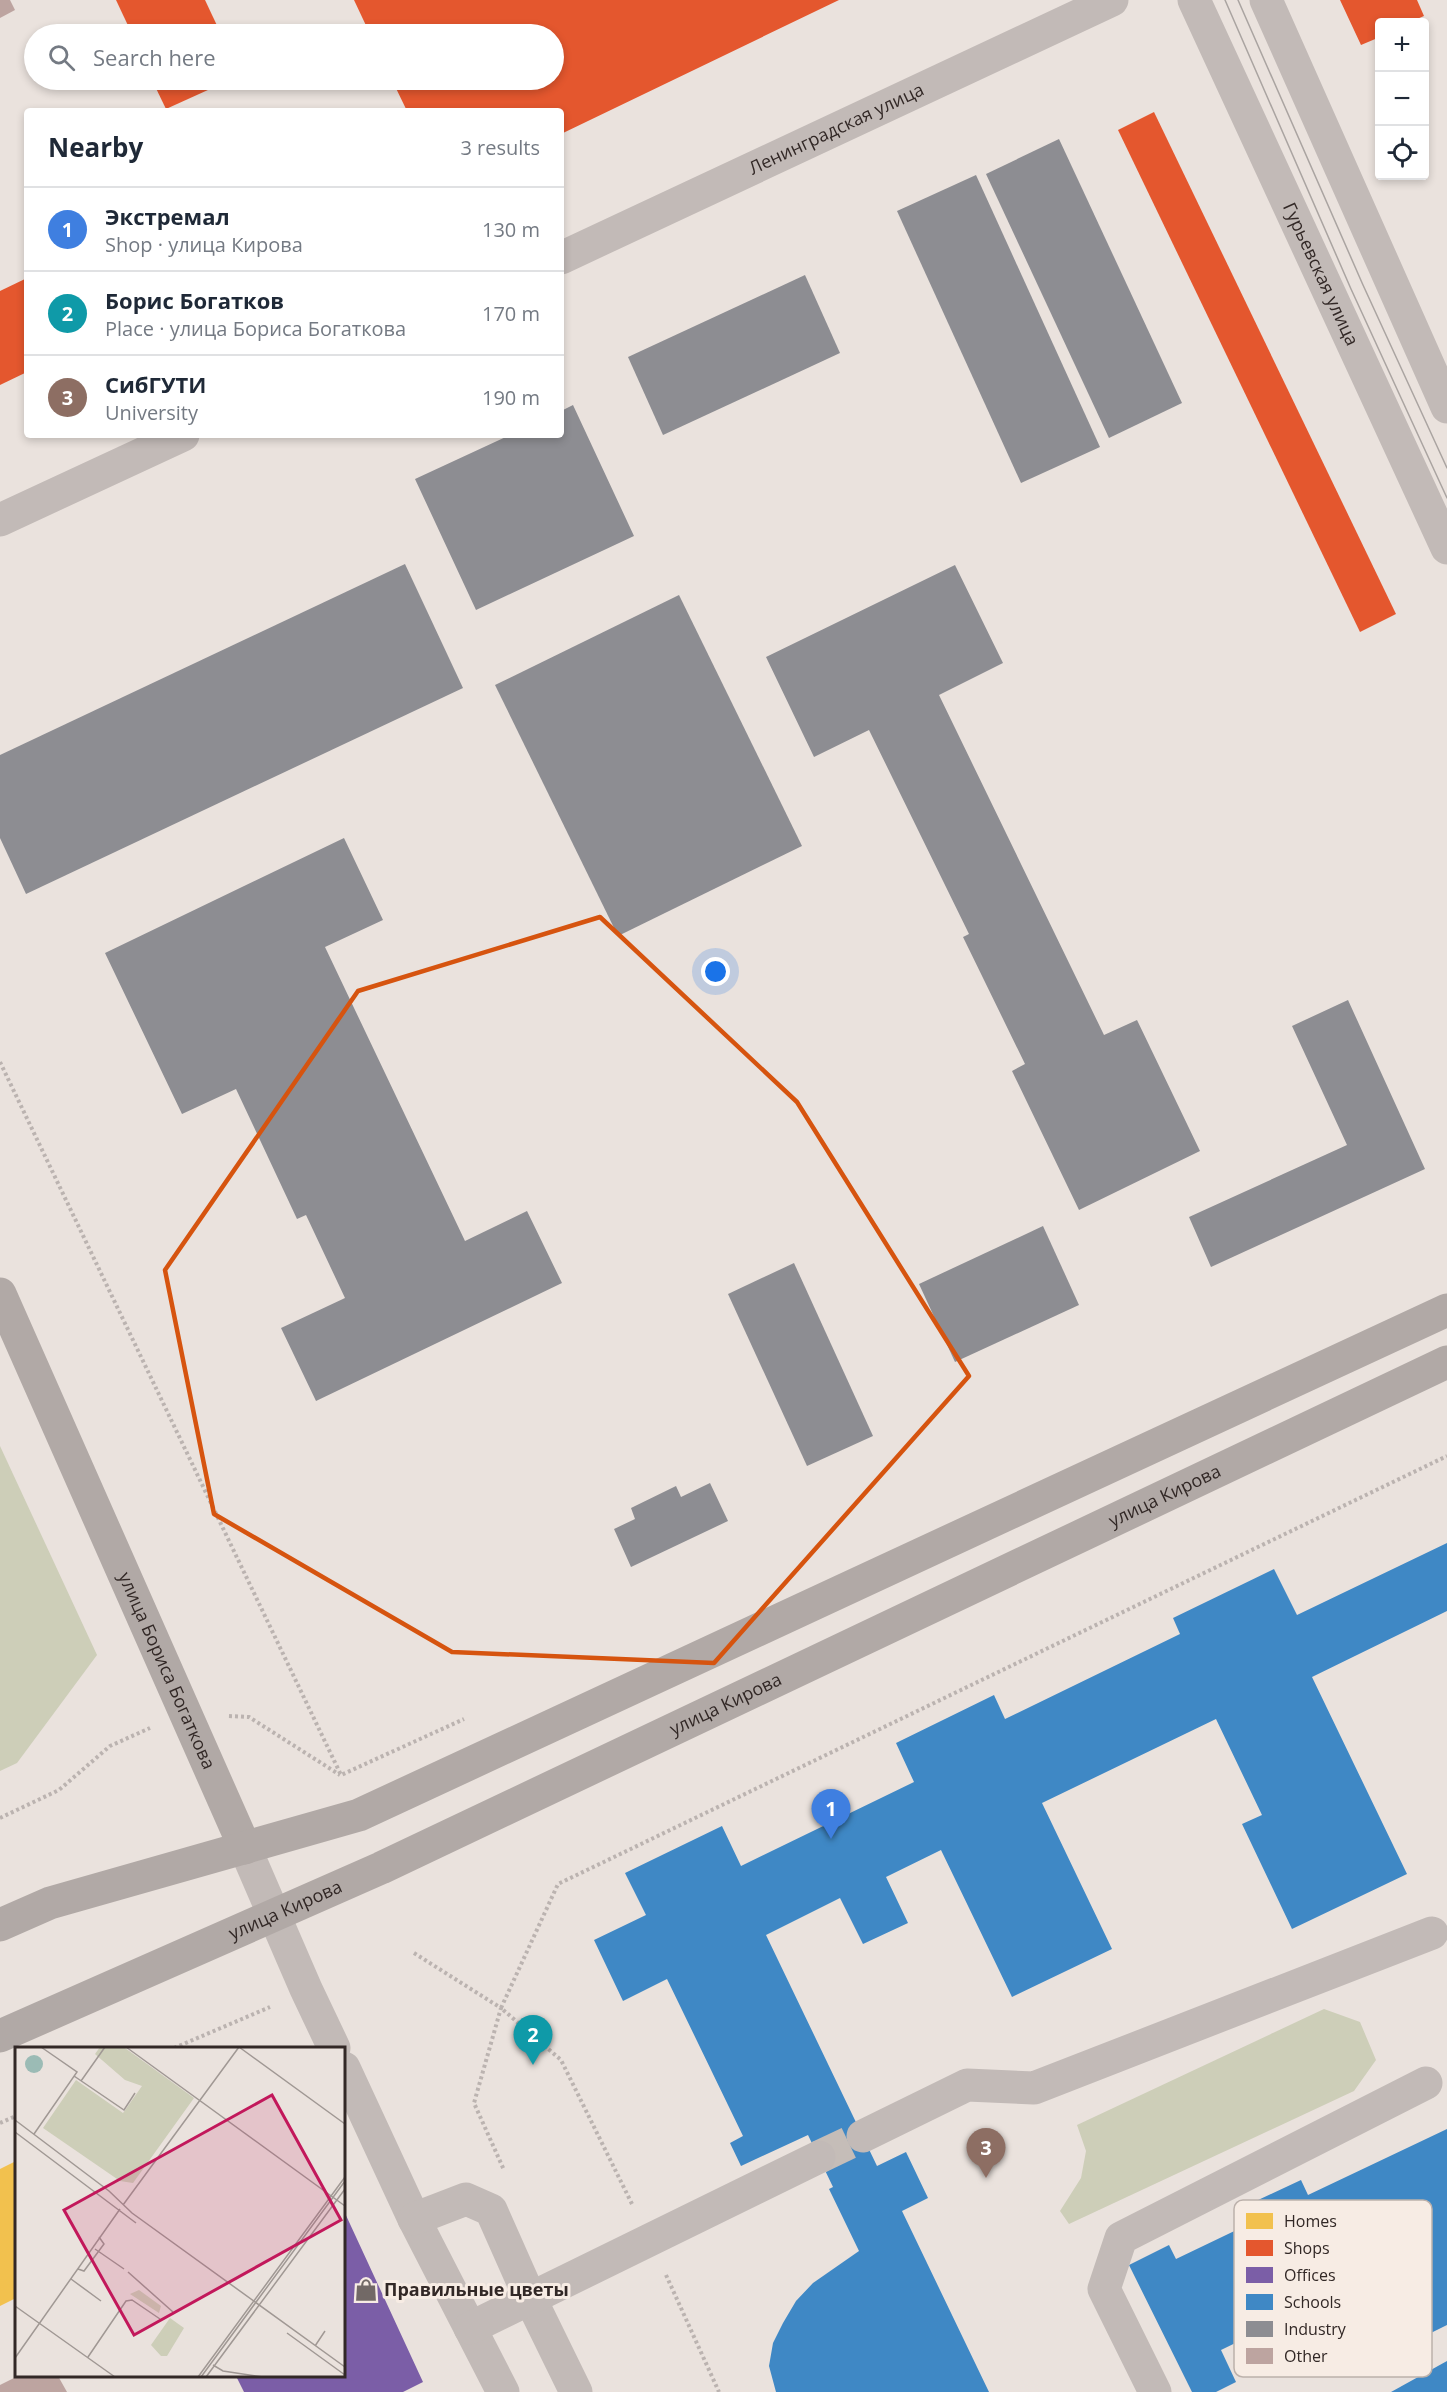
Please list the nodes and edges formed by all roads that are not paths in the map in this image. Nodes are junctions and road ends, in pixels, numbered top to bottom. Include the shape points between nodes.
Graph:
1 (1112, 0) edge
2 (1194, 0) edge
3 (1266, 0) edge
4 (564, 257) edge
5 (1447, 407) edge
6 (177, 438) edge
7 (0, 520) edge
8 (1447, 548) edge
9 (0, 1294) edge
10 (1447, 1310) edge
11 (1447, 1362) edge
12 (245, 1848) junction
13 (275, 1914) junction
14 (0, 1925) edge
15 (1431, 1933) dead end
16 (0, 2036) edge
17 (333, 2047) edge
18 (345, 2070) edge
19 (1426, 2083) dead end
20 (863, 2136) tunnel mouth
21 (819, 2157) tunnel mouth
22 (414, 2219) junction
23 (530, 2298) junction
24 (470, 2328) junction
25 (503, 2392) edge
26 (576, 2392) edge
27 (1155, 2392) edge

1 - 4 street, Ленинградская улица
2 - 8 street, Гурьевская улица
3 - 5 street
6 - 7 street
9 - 12 main road, улица Бориса Богаткова
10 - 12 main road via 358,1815
11 - 13 main road, улица Кирова via 381,1868
12 - 13 street, улица Бориса Богаткова
12 - 14 main road via 50,1903
13 - 16 main road, улица Кирова
13 - 17 street, улица Бориса Богаткова
15 - 20 street via 1034,2088 967,2085
18 - 22 street
19 - 27 street via 1121,2238 1104,2289
21 - 23 street
22 - 23 street via 466,2199 491,2211
22 - 24 street
23 - 24 street
23 - 26 street
24 - 25 street

